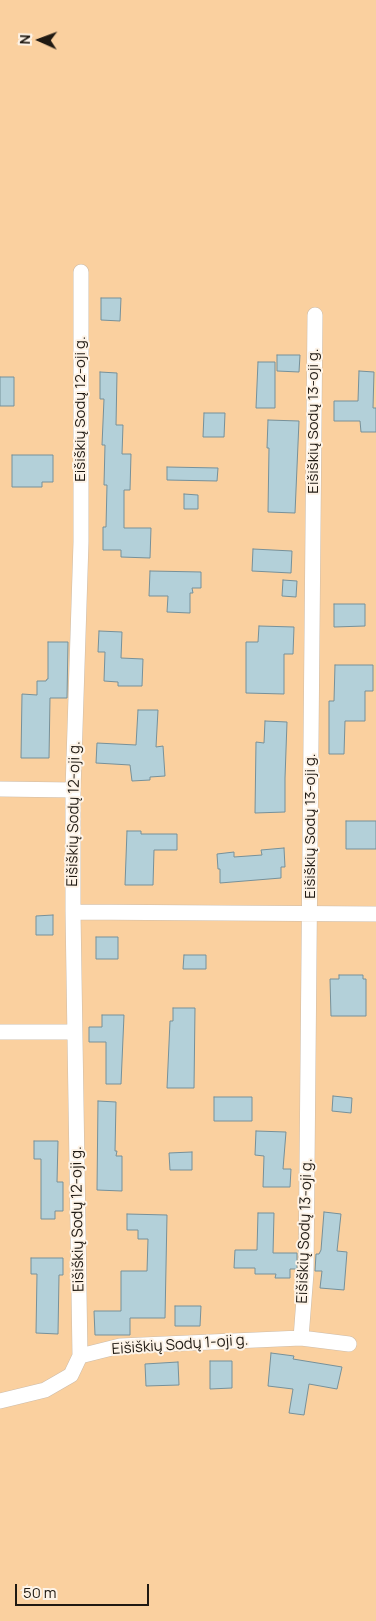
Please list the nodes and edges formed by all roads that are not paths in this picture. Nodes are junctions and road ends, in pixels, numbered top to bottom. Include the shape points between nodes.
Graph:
1 (81, 272) dead end
2 (315, 315) dead end
3 (0, 789) edge
4 (74, 790) junction
5 (73, 912) junction
6 (310, 914) junction
7 (376, 914) edge
8 (0, 1032) edge
9 (74, 1032) junction
10 (301, 1338) junction
11 (349, 1344) dead end
12 (80, 1356) junction
13 (0, 1401) edge

1 - 4 street, Eišiškių Sodų 12-oji g. via 81,542
2 - 6 street, Eišiškių Sodų 13-oji g.
3 - 4 street
4 - 5 street, Eišiškių Sodų 12-oji g.
5 - 6 street
5 - 9 street, Eišiškių Sodų 12-oji g.
6 - 7 street
6 - 10 street, Eišiškių Sodų 13-oji g. via 306,1274
8 - 9 street
9 - 12 street, Eišiškių Sodų 12-oji g.
10 - 11 street, Eišiškių Sodų 1-oji g.
10 - 12 street, Eišiškių Sodų 1-oji g. via 120,1346
12 - 13 street via 71,1374 45,1390

